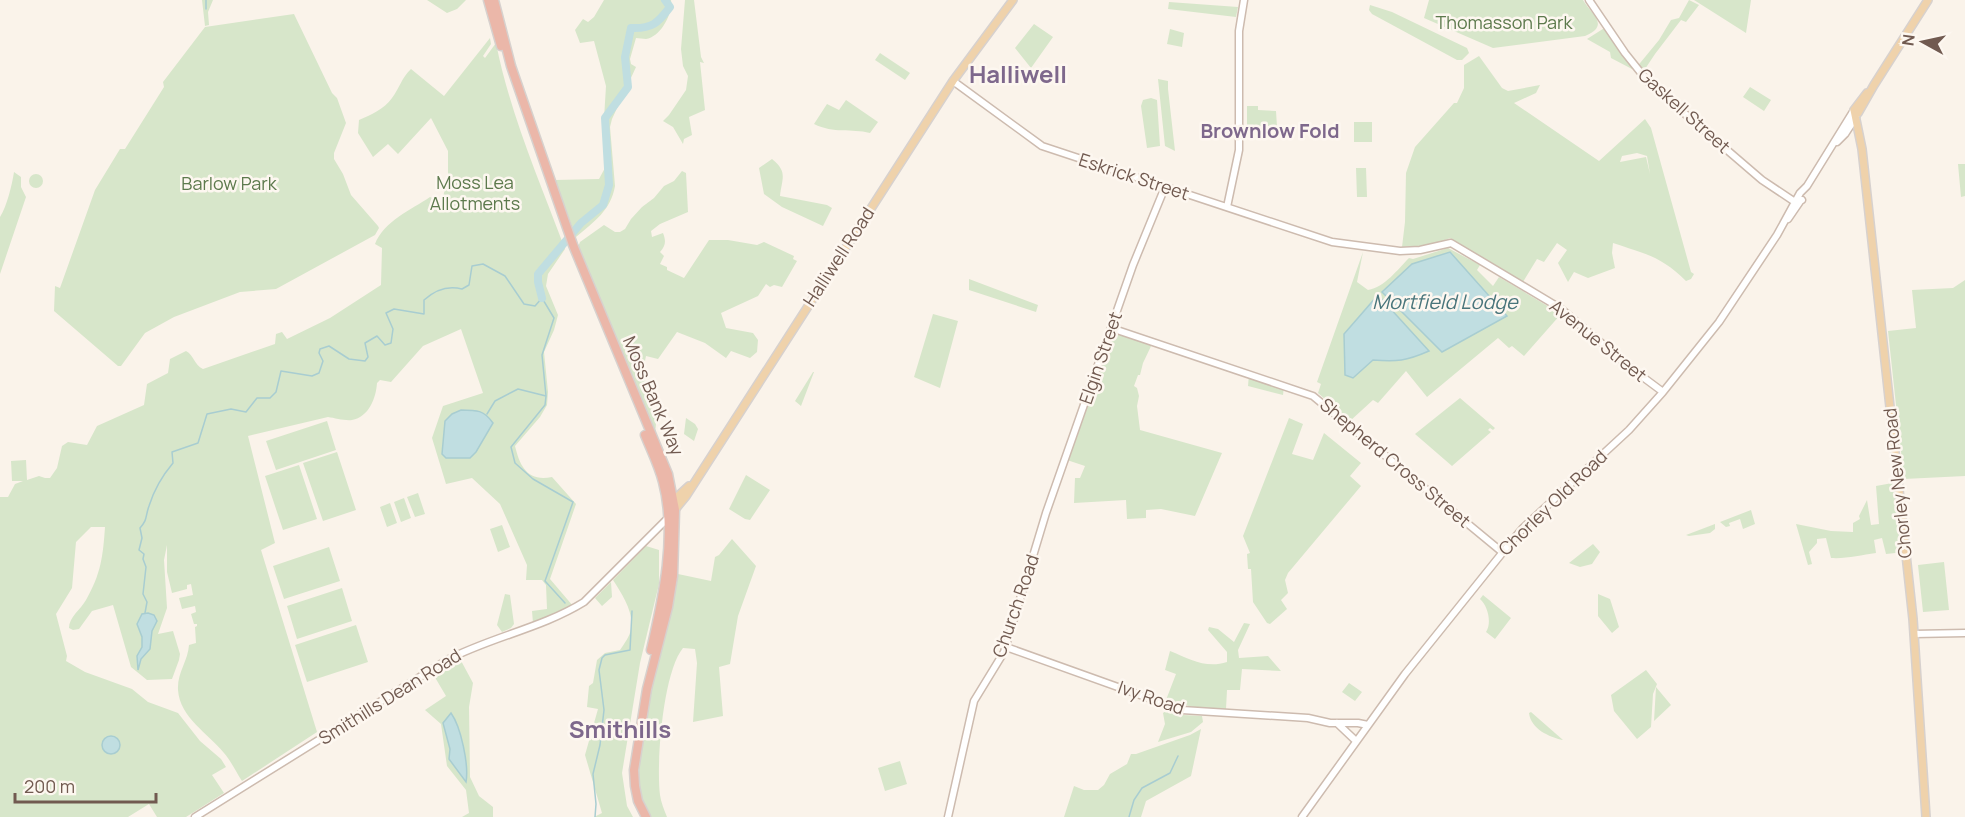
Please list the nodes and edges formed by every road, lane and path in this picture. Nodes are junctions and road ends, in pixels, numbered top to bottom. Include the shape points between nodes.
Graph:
1 (488, 0) edge
2 (494, 0) edge
3 (1013, 0) edge
4 (1244, 0) edge
5 (1928, 0) edge
6 (1592, 1) edge
7 (953, 81) junction
8 (1856, 113) junction
9 (1165, 187) junction
10 (1795, 204) junction
11 (1227, 207) junction
12 (1332, 242) joint
13 (1111, 328) junction
14 (1663, 392) junction
15 (673, 509) junction
16 (1040, 531) joint
17 (1502, 552) junction
18 (1965, 633) edge
19 (1914, 634) junction
20 (1006, 647) junction
21 (1337, 723) junction
22 (1368, 725) junction
23 (1356, 741) junction
24 (195, 817) edge
25 (639, 817) edge
26 (646, 817) edge
27 (948, 817) edge
28 (1302, 817) edge
29 (1926, 817) edge

1 - 15 highway, Moss Bank Way via 543,177
2 - 15 highway, Moss Bank Way via 511,66 573,245 668,474
3 - 7 main road, Halliwell Road
4 - 11 street via 1239,31 1239,150
5 - 8 main road
6 - 10 street, Gaskell Street via 1612,36 1648,83
7 - 9 street, Eskrick Street via 1038,145
7 - 15 main road, Halliwell Road
8 - 10 street, Chorley Old Road
8 - 19 main road, Chorley New Road
9 - 11 street, Eskrick Street
9 - 13 street, Elgin Street
10 - 14 street, Chorley Old Road via 1716,327
11 - 12 street, Eskrick Street
12 - 14 street, Avenue Street via 1400,251 1451,243 1560,308
13 - 16 street, Elgin Street
13 - 17 street, Shepherd Cross Street via 1313,396
14 - 17 street, Chorley Old Road
15 - 24 street, Smithills Dean Road via 572,610 447,660
15 - 25 highway, Moss Bank Way via 663,597 644,678 629,770
15 - 26 highway, Moss Bank Way via 671,592 647,689 634,770 638,801
16 - 20 street, Church Road
17 - 22 street, Chorley Old Road
18 - 19 street
19 - 29 main road, Chorley New Road
20 - 21 street, Ivy Road via 1182,710
20 - 27 street, Church Road via 974,701
21 - 22 street, Ivy Road
21 - 23 street
22 - 23 street, Chorley Old Road
23 - 28 street, Chorley Old Road

